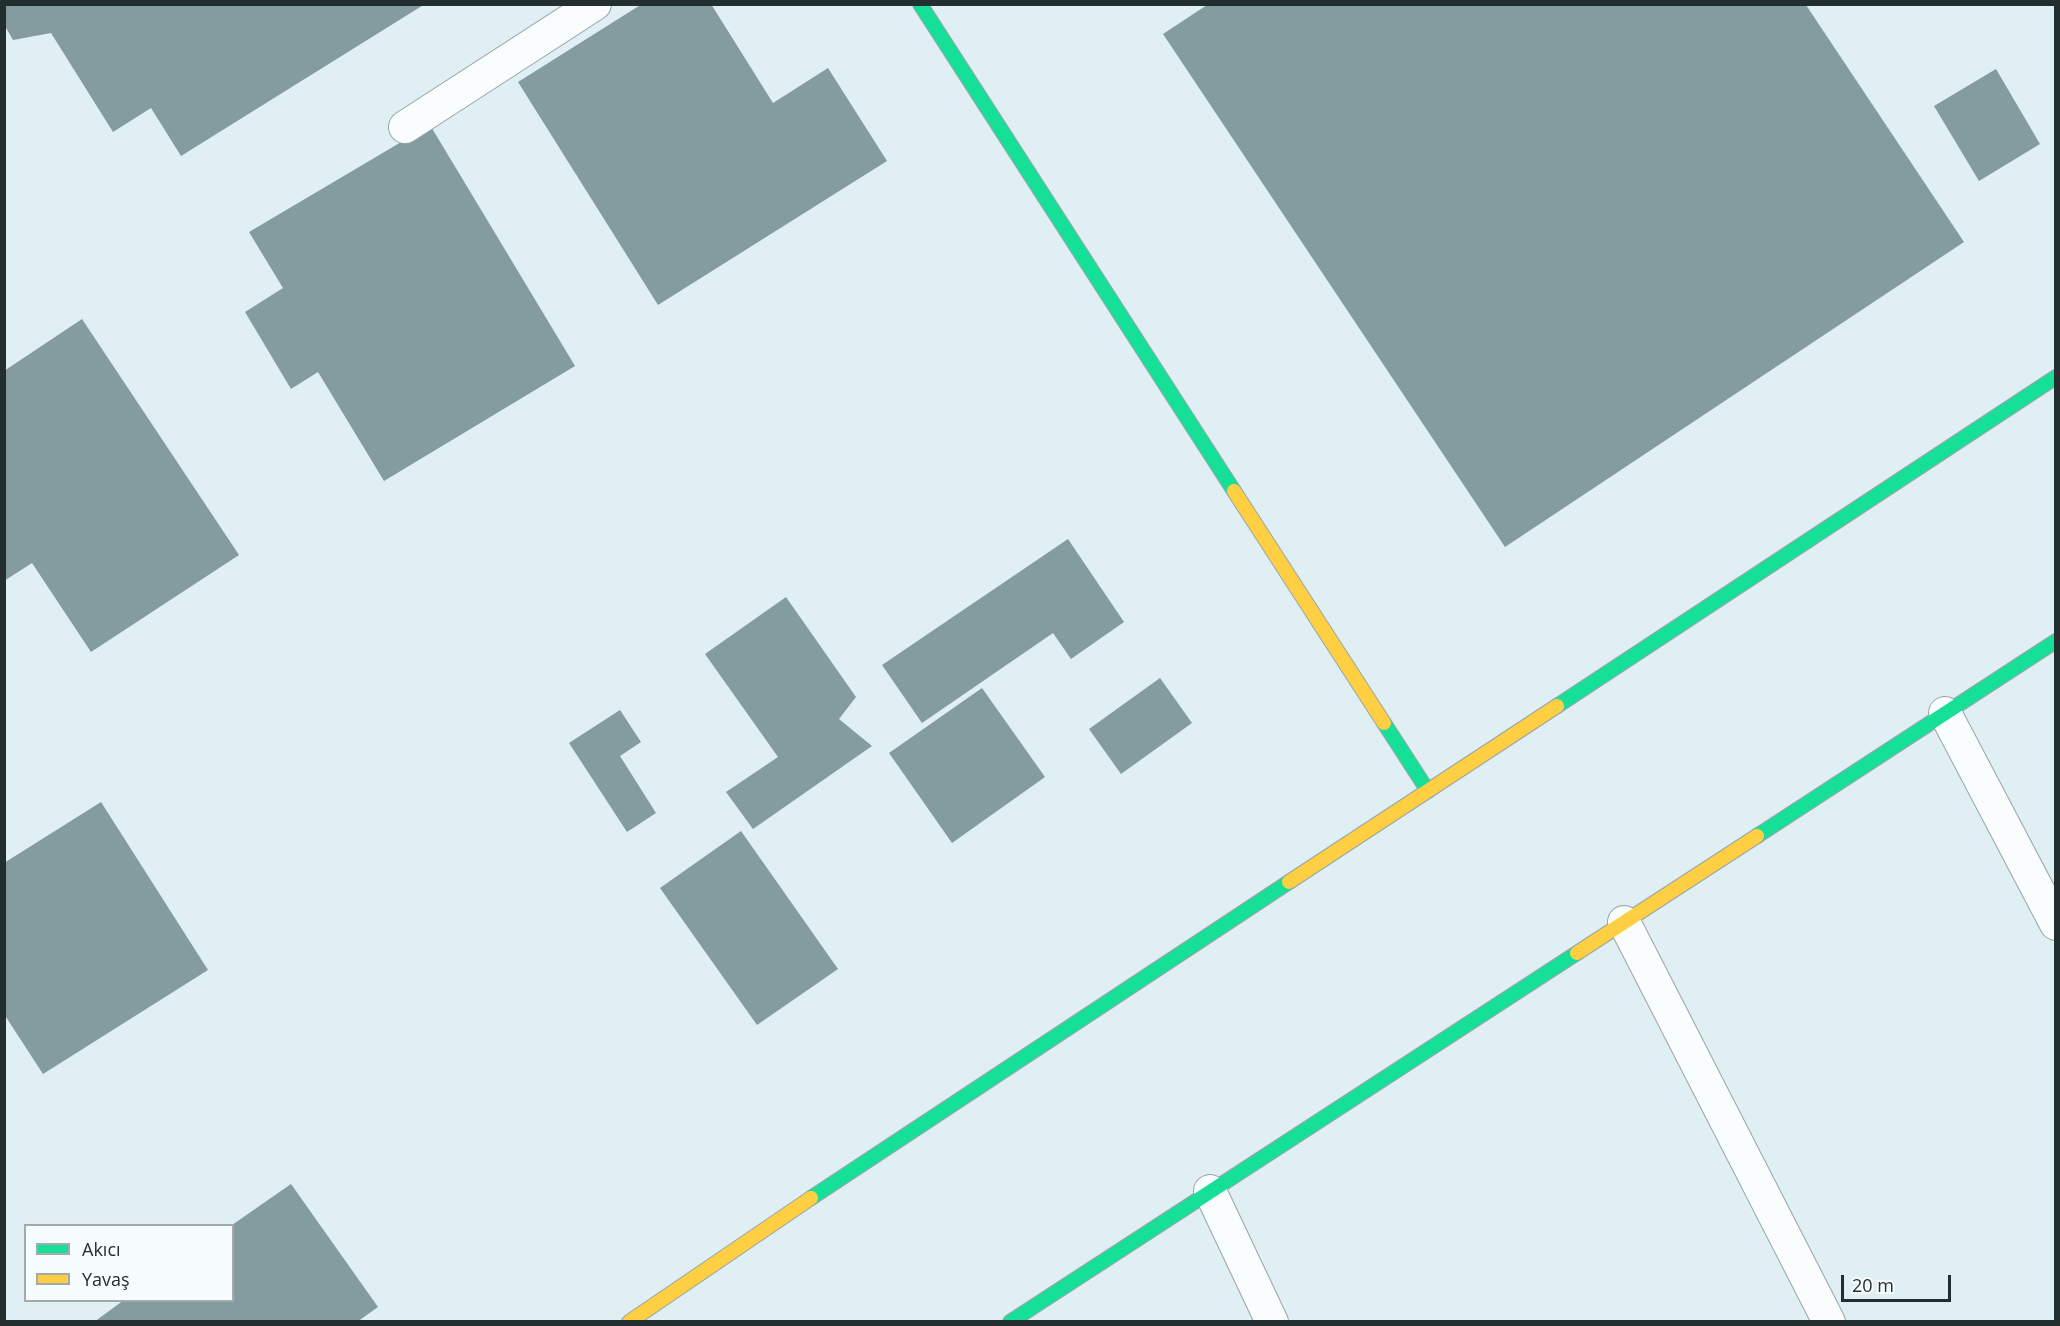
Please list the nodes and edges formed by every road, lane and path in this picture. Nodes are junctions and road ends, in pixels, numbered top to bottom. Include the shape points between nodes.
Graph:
1 (595, 4) edge
2 (920, 4) edge
3 (405, 127) dead end
4 (2055, 377) edge
5 (2055, 641) edge
6 (1945, 713) junction
7 (1428, 791) junction
8 (1624, 922) junction
9 (2055, 924) edge
10 (1210, 1191) junction
11 (629, 1322) edge
12 (1010, 1322) edge
13 (1272, 1322) edge
14 (1829, 1322) edge

1 - 3 street
2 - 7 street
4 - 7 street
5 - 6 street
6 - 8 street
6 - 9 street
7 - 11 street
8 - 10 street
8 - 14 street
10 - 12 street
10 - 13 street

